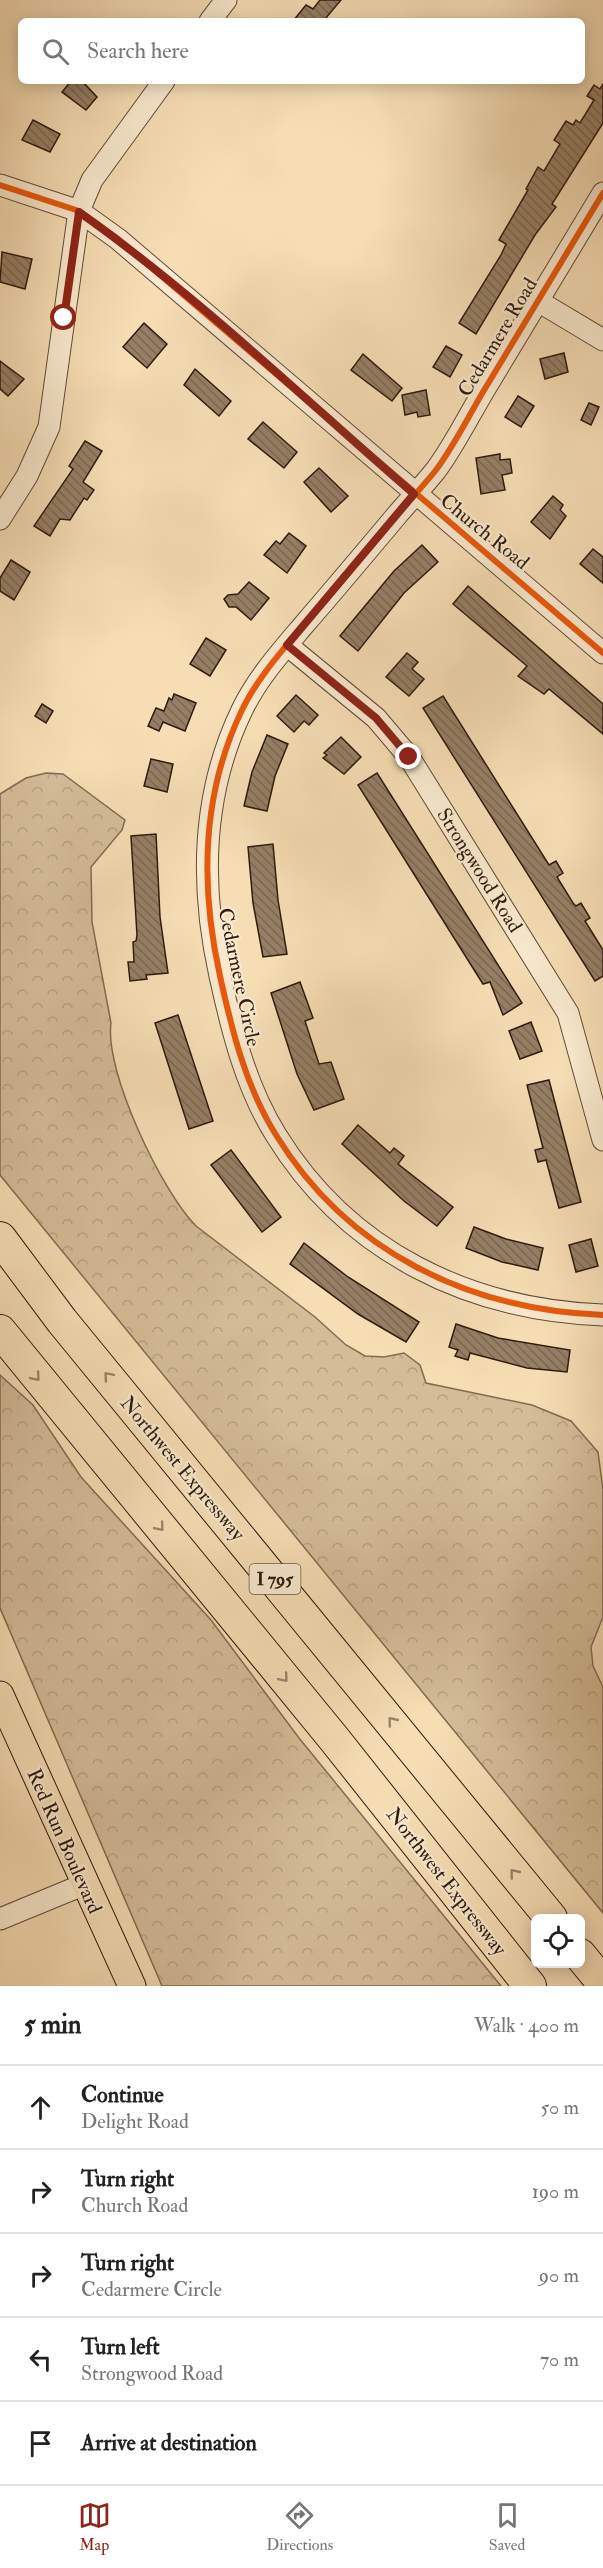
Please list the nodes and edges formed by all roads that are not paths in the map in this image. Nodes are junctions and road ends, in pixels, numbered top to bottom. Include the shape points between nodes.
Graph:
1 (225, 0) edge
2 (212, 18) edge
3 (162, 84) edge
4 (0, 185) edge
5 (603, 193) edge
6 (79, 212) junction
7 (538, 301) junction
8 (603, 340) edge
9 (414, 494) junction
10 (0, 519) edge
11 (287, 645) junction
12 (603, 653) edge
13 (603, 1140) edge
14 (0, 1238) edge
15 (603, 1315) edge
16 (0, 1331) edge
17 (0, 1695) edge
18 (85, 1884) junction
19 (548, 1914) edge
20 (0, 1919) edge
21 (585, 1961) edge
22 (603, 1983) edge
23 (132, 1986) edge
24 (530, 1986) edge

1 - 2 street
3 - 6 street via 98,170
4 - 6 street, Church Road
5 - 7 street, Cedarmere Road
6 - 9 street, Church Road via 180,291
6 - 10 street via 49,427 27,476
7 - 8 street
7 - 9 street, Cedarmere Road via 436,470
9 - 11 street, Cedarmere Circle
9 - 12 street, Church Road
11 - 13 street, Strongwood Road via 376,718 409,757 568,1013
11 - 15 street, Cedarmere Circle via 261,678 232,734 213,795 206,836 207,910 214,950 230,1024 257,1099 274,1133 321,1193 375,1242 408,1263 474,1294 515,1305 557,1313
19 -> 14 highway, Northwest Expressway / I 795 via 70,1330
16 -> 24 highway, Northwest Expressway / I 795 via 335,1740
17 - 18 main road, Red Run Boulevard
18 - 20 street
18 - 23 main road, Red Run Boulevard
21 - 22 highway

